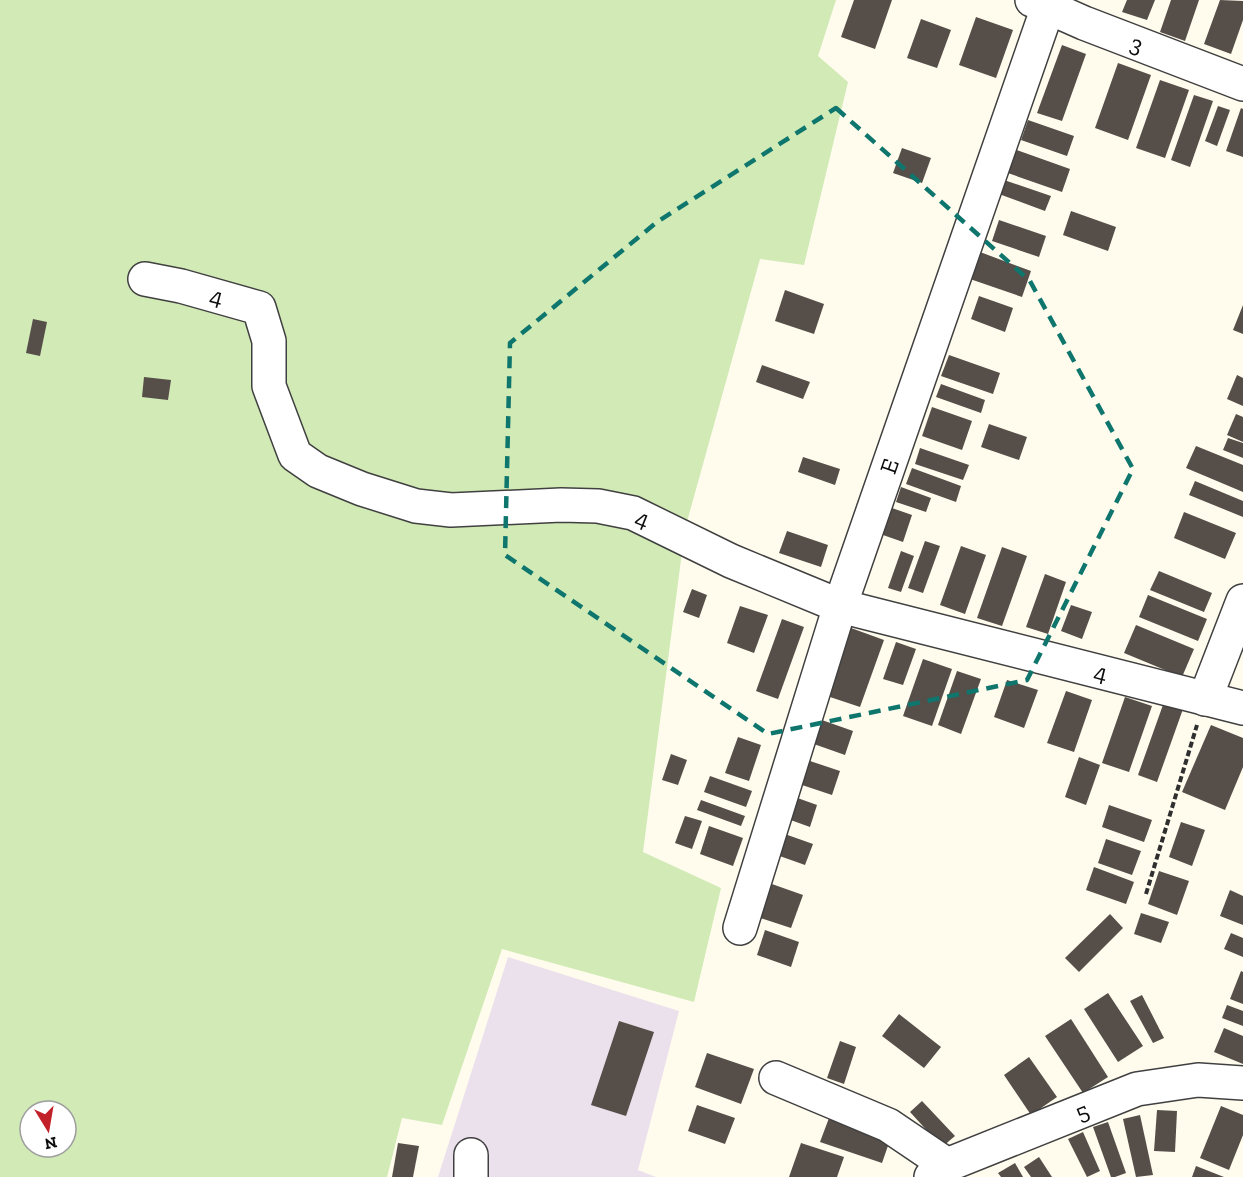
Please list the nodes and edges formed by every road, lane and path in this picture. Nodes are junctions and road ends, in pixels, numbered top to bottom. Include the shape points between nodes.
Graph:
1 (1040, 4) edge
2 (1090, 12) edge
3 (1243, 84) edge
4 (145, 279) dead end
5 (1243, 601) edge
6 (840, 606) junction
7 (1205, 699) junction
8 (1243, 708) edge
9 (1146, 894) dead end
10 (740, 928) dead end
11 (776, 1078) dead end
12 (1243, 1083) edge
13 (939, 1171) edge

1 - 2 street, 3
1 - 6 street, E
2 - 3 street, 3
4 - 6 street, 4 via 259,308 269,341 269,386 295,455 318,471 416,506 452,510 570,505 633,513 731,561
5 - 7 street
6 - 7 street, 4
6 - 10 street, E
7 - 8 street, 4
7 - 9 path
11 - 13 street via 888,1125
12 - 13 street, 5 via 1198,1080 1137,1089

